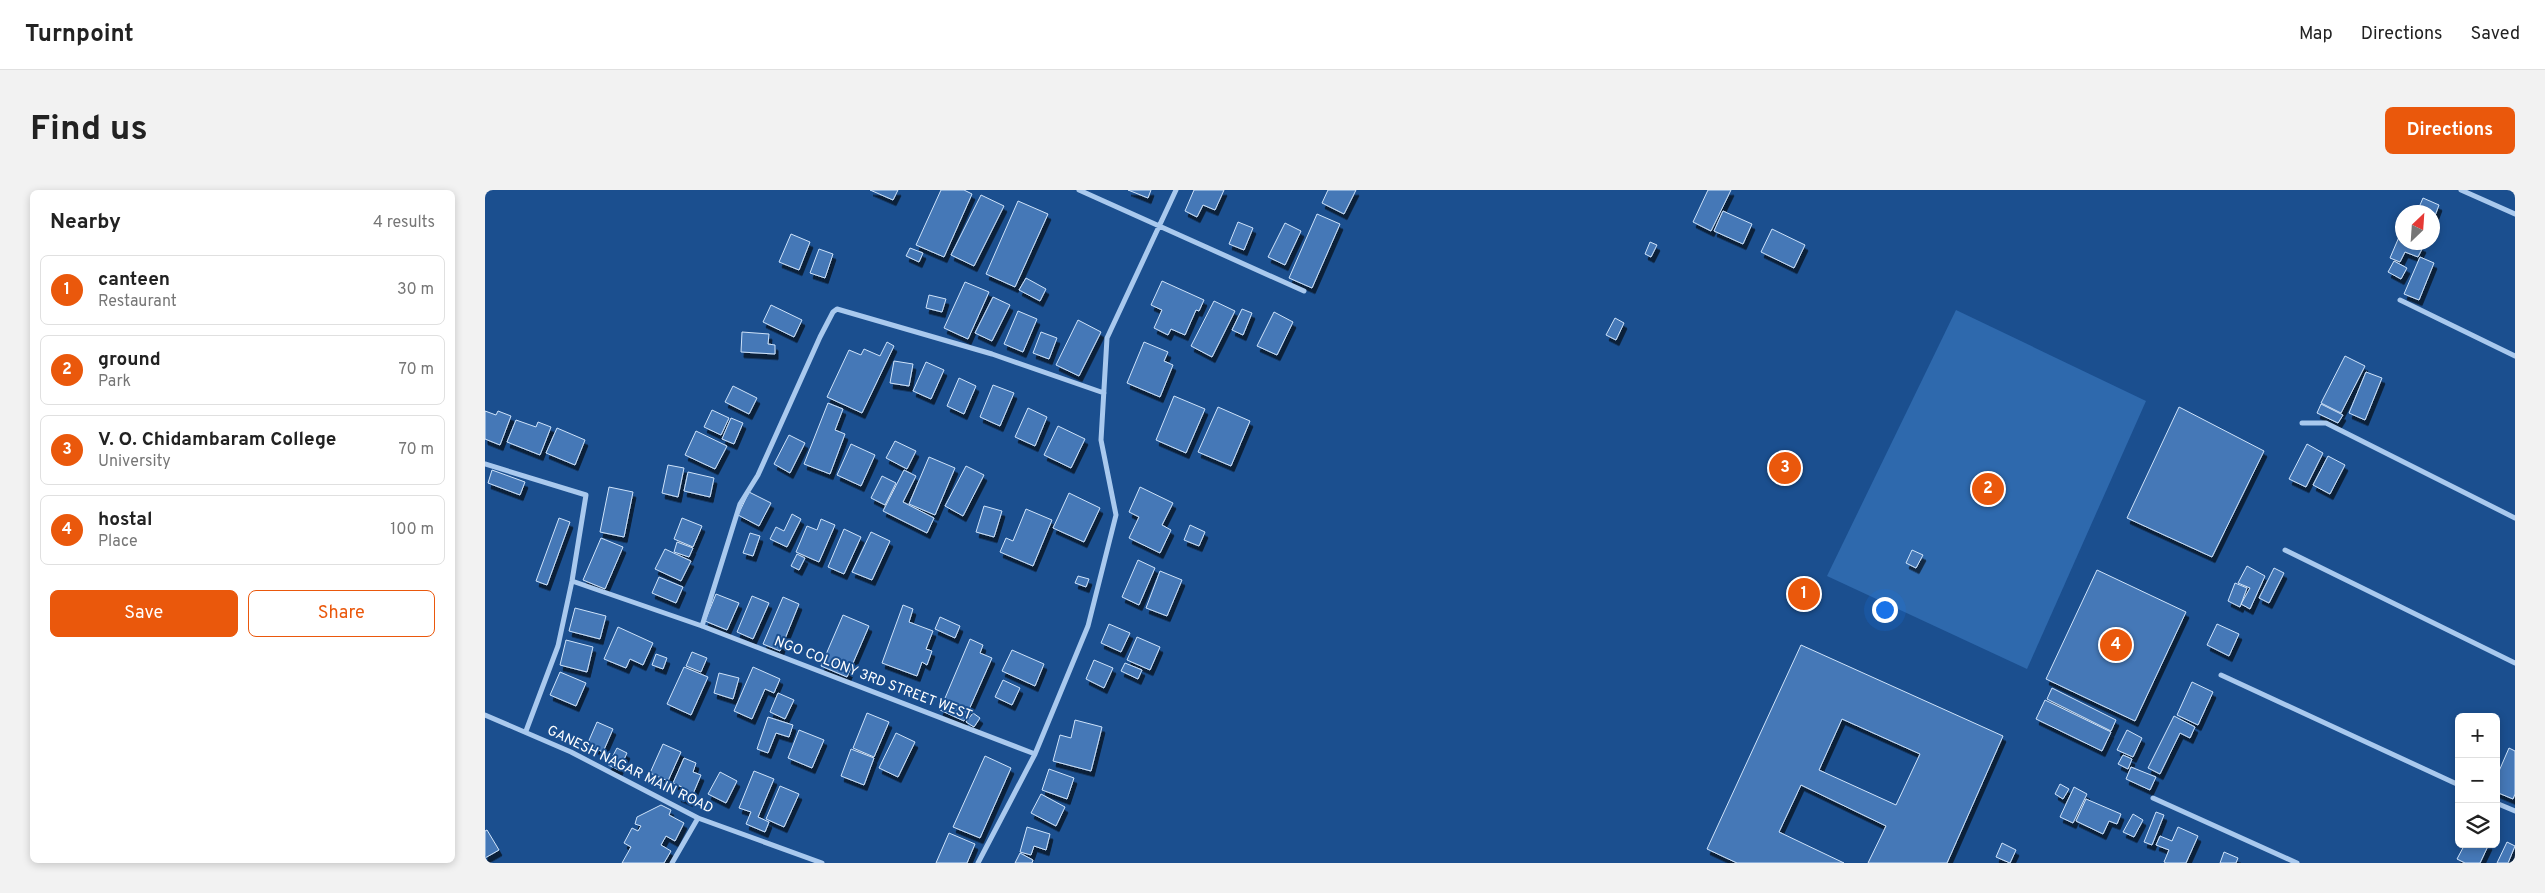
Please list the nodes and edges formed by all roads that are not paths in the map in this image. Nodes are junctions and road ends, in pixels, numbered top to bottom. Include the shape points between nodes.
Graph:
1 (1079, 190) edge
2 (1176, 190) edge
3 (2461, 190) edge
4 (2515, 214) edge
5 (1159, 227) junction
6 (1304, 292) dead end
7 (2401, 300) dead end
8 (2515, 356) edge
9 (1103, 393) junction
10 (2302, 423) dead end
11 (485, 464) edge
12 (2515, 518) edge
13 (2285, 550) dead end
14 (572, 581) junction
15 (702, 626) junction
16 (2515, 663) edge
17 (2221, 675) dead end
18 (485, 716) edge
19 (526, 732) junction
20 (1035, 754) junction
21 (2455, 783) edge
22 (2153, 798) dead end
23 (2500, 805) edge
24 (2515, 811) edge
25 (698, 818) junction
26 (672, 863) edge
27 (822, 863) edge
28 (979, 863) edge
29 (2297, 863) edge

1 - 5 street
2 - 5 street
3 - 4 street
5 - 6 street
5 - 9 street via 1107,338
7 - 8 street
9 - 15 street via 992,354 837,309 819,337 758,476 740,504
9 - 20 street via 1101,440 1116,515 1088,626
10 - 12 street via 2326,423
11 - 14 street via 586,495
13 - 16 street
14 - 15 street, NGO COLONY 3RD STREET WEST
14 - 19 street via 558,646
15 - 20 street, NGO COLONY 3RD STREET WEST
17 - 21 street
18 - 19 street, GANESH NAGAR MAIN ROAD
19 - 25 street, GANESH NAGAR MAIN ROAD
20 - 28 street
22 - 29 street
23 - 24 street
25 - 26 street
25 - 27 street, GANESH NAGAR MAIN ROAD

